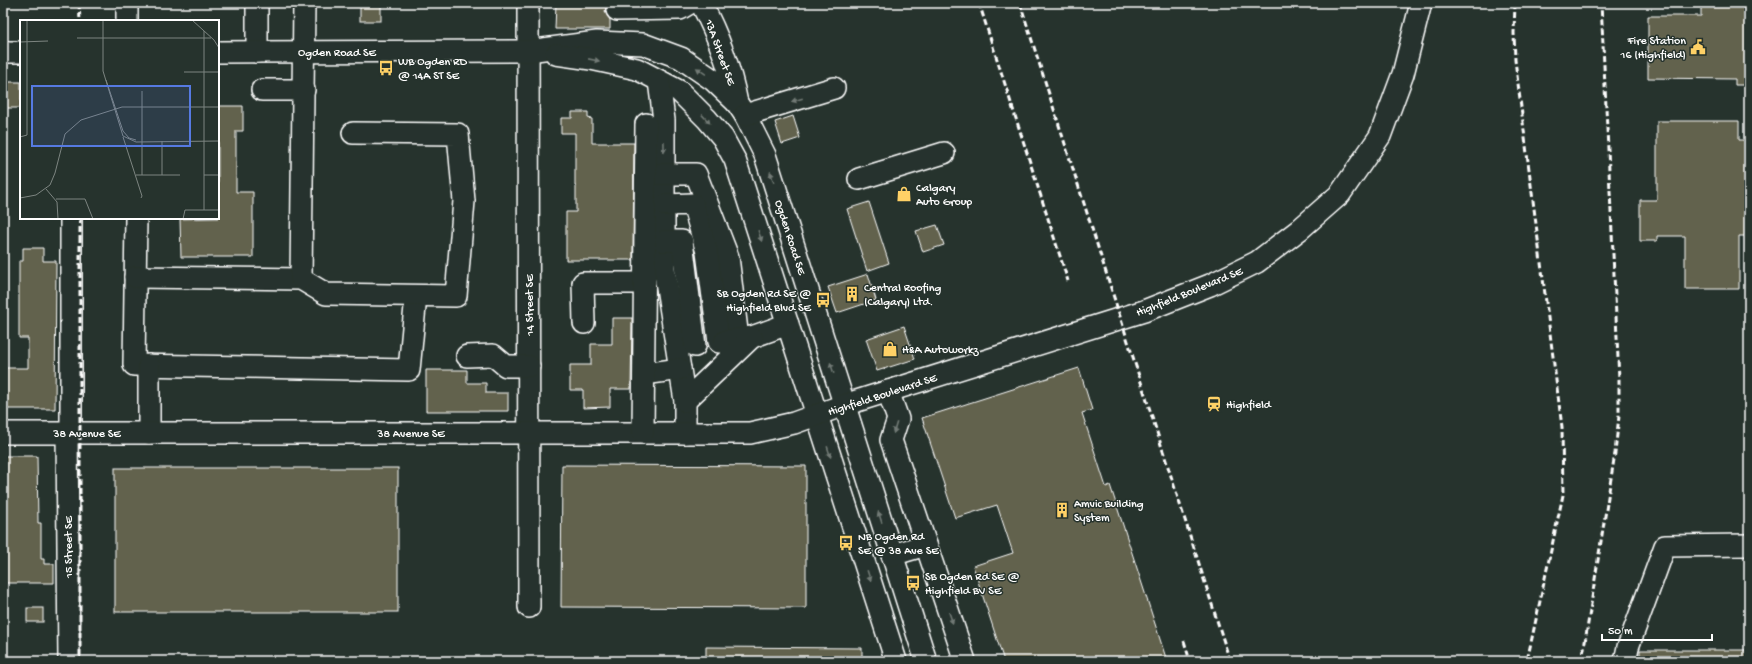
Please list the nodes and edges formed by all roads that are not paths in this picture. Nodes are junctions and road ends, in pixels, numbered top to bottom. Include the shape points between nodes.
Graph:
1 (304, 3) edge
2 (528, 3) edge
3 (690, 3) edge
4 (701, 3) edge
5 (1421, 3) edge
6 (257, 8) dead end
7 (617, 10) dead end
8 (528, 51) junction
9 (3, 52) edge
10 (20, 52) edge
11 (219, 52) edge
12 (257, 52) junction
13 (304, 52) junction
14 (659, 81) junction
15 (834, 88) dead end
16 (262, 90) dead end
17 (304, 90) junction
18 (741, 109) junction
19 (646, 124) dead end
20 (353, 133) dead end
21 (944, 153) dead end
22 (655, 174) junction
23 (859, 178) dead end
24 (664, 205) junction
25 (71, 219) edge
26 (136, 219) edge
27 (664, 241) junction
28 (651, 273) junction
29 (135, 277) junction
30 (301, 279) junction
31 (416, 296) junction
32 (584, 323) dead end
33 (788, 324) junction
34 (736, 339) junction
35 (675, 343) junction
36 (467, 356) dead end
37 (149, 365) junction
38 (529, 366) junction
39 (644, 374) junction
40 (680, 382) junction
41 (888, 391) junction
42 (844, 405) junction
43 (817, 415) junction
44 (3, 433) edge
45 (69, 433) junction
46 (149, 433) junction
47 (529, 433) junction
48 (643, 433) junction
49 (685, 433) junction
50 (926, 545) junction
51 (1749, 545) edge
52 (892, 556) junction
53 (529, 607) dead end
54 (69, 661) edge
55 (896, 661) edge
56 (926, 661) edge
57 (965, 661) edge
58 (1626, 661) edge

1 - 13 street
2 - 8 street, 14 Street SE
3 - 7 street via 680,9
4 - 18 street, 13A Street SE via 717,35
5 - 41 street, Highfield Boulevard SE via 1403,74 1380,136 1340,194 1257,262 1210,285 1144,311
6 - 12 street
8 - 13 street, Ogden Road SE
8 -> 14 street, Ogden Road SE via 591,59 637,69
18 -> 8 street, Ogden Road SE via 713,80 681,58 643,44 597,42
8 - 38 street, 14 Street SE
9 - 10 street
11 - 12 street, Ogden Road SE
12 - 13 street, Ogden Road SE
13 - 17 street
14 -> 22 street via 664,120
14 -> 33 street, Ogden Road SE via 679,91 707,118 723,138 735,160
15 -> 18 street
16 - 17 street
17 - 30 street
42 -> 18 street, Ogden Road SE via 765,155
19 - 22 street
20 - 31 street via 458,134 464,200 456,296
21 - 23 street
22 - 24 street
22 - 28 street
22 - 34 street via 696,174 728,257
24 - 27 street
24 - 34 street via 693,204
25 - 45 street, 15 Street SE
26 - 29 street
27 - 28 street
27 - 35 street via 682,241
28 - 32 street via 583,283
28 - 35 street
28 - 39 street
29 - 30 street
29 - 37 street via 134,365
30 - 31 street via 326,294
31 - 37 street via 409,370
33 - 34 street
33 - 43 street, Ogden Road SE
34 - 35 street
34 - 40 street
35 - 40 street
36 - 38 street via 493,356 506,366
37 - 46 street
38 - 47 street, 14 Street SE
39 - 40 street
39 - 48 street
40 - 49 street
41 - 42 street, Highfield Boulevard SE
41 -> 50 street via 898,419 891,440
42 - 43 street, Highfield Boulevard SE
52 -> 42 street, Ogden Road SE
43 - 49 street, 38 Avenue SE via 750,433
43 -> 55 street, Ogden Road SE
44 - 45 street, 38 Avenue SE
45 - 46 street, 38 Avenue SE
45 - 54 street, 15 Street SE
46 - 47 street, 38 Avenue SE
47 - 48 street, 38 Avenue SE
47 - 53 street, 14 Street SE
48 - 49 street, 38 Avenue SE
50 - 52 street
50 -> 57 street
51 - 58 street via 1665,546 1628,647
52 - 56 street, Ogden Road SE

